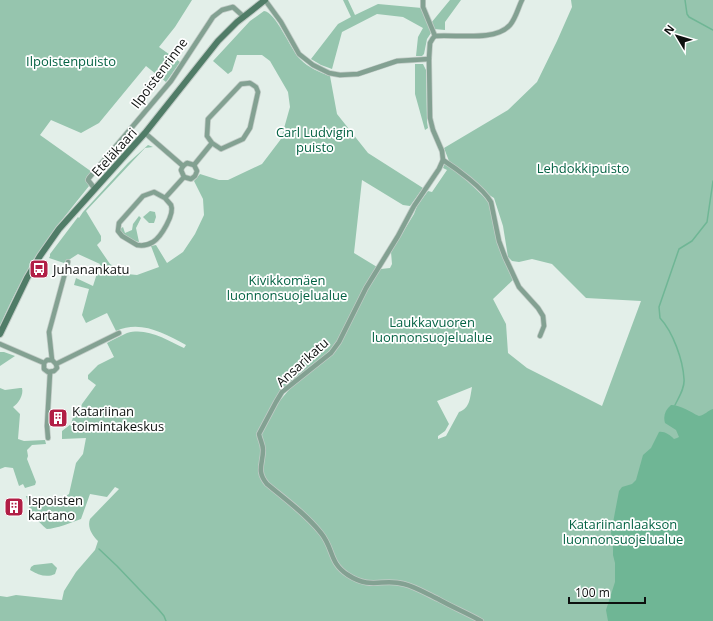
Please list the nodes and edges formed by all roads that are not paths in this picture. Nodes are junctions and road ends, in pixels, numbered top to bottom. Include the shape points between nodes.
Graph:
1 (265, 0) edge
2 (423, 0) edge
3 (522, 0) edge
4 (244, 17) junction
5 (435, 36) junction
6 (429, 60) junction
7 (145, 134) junction
8 (212, 143) junction
9 (443, 160) junction
10 (194, 165) junction
11 (183, 166) junction
12 (184, 177) junction
13 (95, 189) junction
14 (165, 198) junction
15 (68, 262) dead end
16 (119, 333) dead end
17 (0, 334) edge
18 (540, 336) dead end
19 (0, 344) edge
20 (54, 362) junction
21 (44, 363) junction
22 (50, 373) junction
23 (48, 438) dead end
24 (482, 621) edge

1 - 4 main road, Eteläkaari
1 - 6 street via 300,54 313,65 329,73 358,74 397,61
2 - 5 street via 423,7
3 - 5 street via 513,22 499,33
4 - 7 main road, Eteläkaari via 218,41
4 - 13 street, Ilpoistenrinne via 233,7 222,10 214,17 171,81 88,180
5 - 6 street via 430,42
6 - 9 street via 430,122
7 - 11 street
7 - 13 main road, Eteläkaari
8 - 8 street via 207,136 208,119 241,84 254,85 258,97 246,136 224,148
8 - 10 street
9 - 18 street via 467,178 491,202 505,257 519,287 544,316
9 - 24 street, Ansarikatu via 366,288 335,348 282,392 276,402 259,434 263,448 260,471 267,484 317,529 327,541 337,567 350,576 365,583 404,584
10 - 11 street via 187,163
10 - 12 street via 197,171 195,176 188,179
11 - 12 street via 181,170
12 - 14 street
13 - 17 main road, Eteläkaari via 40,256
14 - 14 street via 171,204 172,215 152,243 137,245 118,232 119,223 144,194 154,192
15 - 20 street via 49,332
16 - 20 street
19 - 21 street
20 - 21 street via 48,360
20 - 22 street via 56,370
21 - 22 street via 44,369
22 - 23 street

